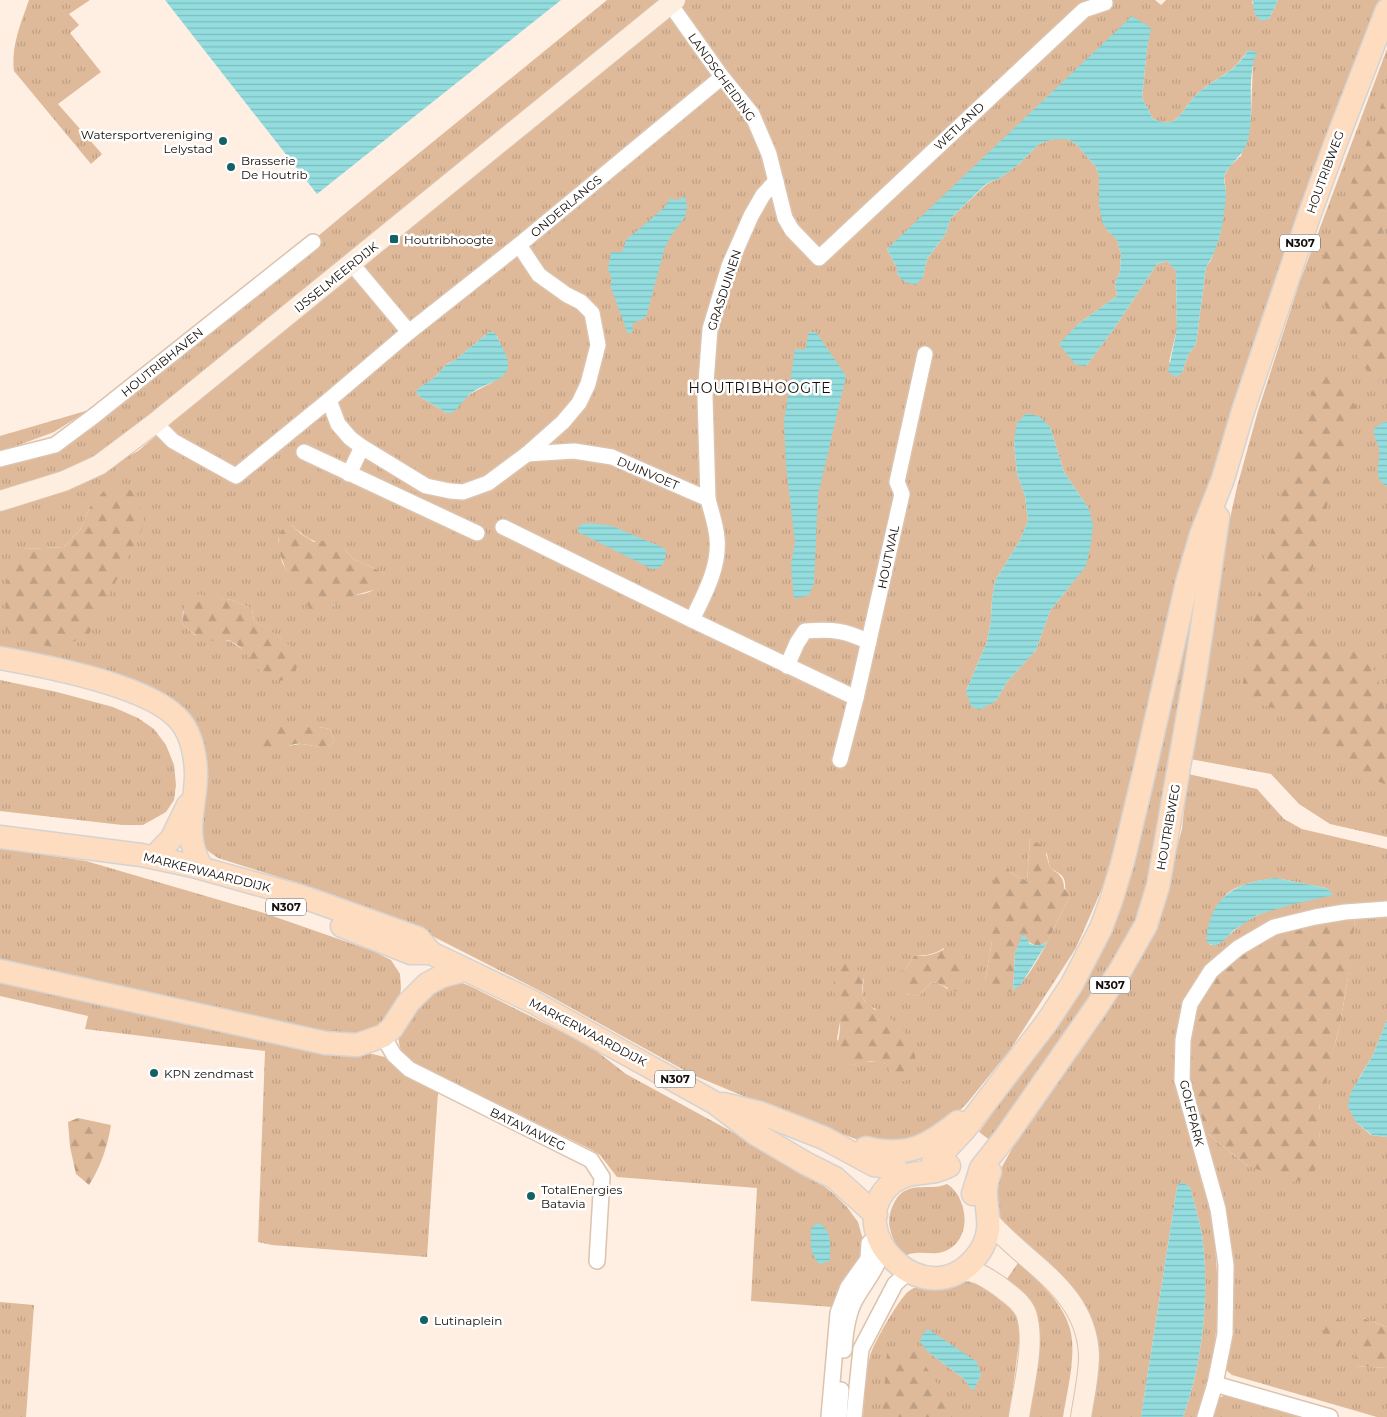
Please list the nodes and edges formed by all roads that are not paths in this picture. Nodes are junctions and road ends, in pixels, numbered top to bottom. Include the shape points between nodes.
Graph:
1 (672, 2) edge
2 (1105, 3) dead end
3 (1387, 10) edge
4 (722, 77) junction
5 (776, 181) junction
6 (313, 242) dead end
7 (519, 244) junction
8 (819, 258) joint
9 (352, 264) junction
10 (409, 332) junction
11 (925, 354) dead end
12 (329, 400) junction
13 (155, 423) junction
14 (362, 447) junction
15 (304, 452) dead end
16 (527, 454) junction
17 (0, 459) edge
18 (349, 474) junction
19 (1223, 479) junction
20 (708, 499) junction
21 (0, 501) edge
22 (503, 527) dead end
23 (477, 533) dead end
24 (692, 620) junction
25 (869, 642) junction
26 (0, 658) edge
27 (787, 666) junction
28 (856, 698) junction
29 (840, 760) dead end
30 (193, 796) junction
31 (0, 838) edge
32 (58, 846) junction
33 (154, 857) junction
34 (202, 868) junction
35 (1387, 909) edge
36 (431, 953) junction
37 (464, 970) junction
38 (0, 971) edge
39 (408, 1003) junction
40 (383, 1036) junction
41 (992, 1093) junction
42 (715, 1102) junction
43 (824, 1138) junction
44 (940, 1164) junction
45 (896, 1168) junction
46 (979, 1196) junction
47 (869, 1213) junction
48 (985, 1228) junction
49 (876, 1244) junction
50 (597, 1261) dead end
51 (961, 1270) junction
52 (914, 1274) junction
53 (1215, 1384) junction
54 (829, 1417) edge
55 (839, 1417) edge
56 (854, 1417) edge
57 (1019, 1417) edge
58 (1081, 1417) edge
59 (1204, 1417) edge
60 (1330, 1417) edge

1 - 4 street, LANDSCHEIDING
1 - 9 street, IJSSELMEERDIJK
2 - 8 street, WETLAND via 1084,10
3 - 19 main road, HOUTRIBWEG / N307 via 1309,216
4 - 5 street, LANDSCHEIDING via 752,114 770,154
4 - 7 street, ONDERLANGS
5 - 8 street, LANDSCHEIDING via 785,218
5 - 20 street, GRASDUINEN via 751,216 729,266 710,329 705,396
6 - 17 street, HOUTRIBHAVEN via 55,445
7 - 10 street, ONDERLANGS
7 - 16 street via 539,275 581,302 592,313 598,345 588,384 578,402 563,422
9 - 10 street
9 - 13 street, IJSSELMEERDIJK
10 - 12 street, ONDERLANGS
11 - 25 street, HOUTWAL via 897,482 902,494
12 - 13 street via 236,476 173,441
12 - 14 street via 338,424
13 - 21 street, IJSSELMEERDIJK via 99,465 64,481
14 - 16 street via 426,486 463,492 488,483
14 - 18 street
15 - 18 street
16 - 20 street, DUINVOET via 574,451 612,458
18 - 23 street
19 - 41 main road, HOUTRIBWEG / N307 via 1187,582 1123,861 1101,928 1072,984 1047,1022
19 - 46 main road, HOUTRIBWEG / N307 via 1195,675 1158,886 1146,925 1097,1006 981,1168
20 - 24 street via 717,538 714,565 709,585
22 - 24 street
24 - 27 street
25 - 27 street via 850,633 805,631
25 - 28 street, HOUTWAL
26 - 30 main road via 87,677 151,699 168,709 181,722 195,756
27 - 28 street
28 - 29 street, HOUTWAL
30 - 33 main road via 172,838
30 - 34 main road via 191,843
31 - 32 main road, MARKERWAARDDIJK / N307
32 - 33 main road, MARKERWAARDDIJK / N307
32 - 36 main road, MARKERWAARDDIJK / N307 via 189,878 283,906 411,953
33 - 34 main road, MARKERWAARDDIJK / N307
34 - 36 main road, MARKERWAARDDIJK / N307 via 300,896 418,938
35 - 53 street, GOLFPARK via 1345,912 1274,927 1238,948 1211,971 1190,1004 1183,1040 1182,1080 1218,1209 1226,1265 1225,1334
36 - 37 main road, MARKERWAARDDIJK / N307
36 - 39 main road via 414,976
37 - 39 main road via 434,978
37 - 42 main road, MARKERWAARDDIJK / N307 via 533,1002
38 - 40 main road via 331,1044 357,1045
39 - 40 main road
40 - 50 street, BATAVIAWEG via 394,1055 409,1069 591,1160 602,1177
41 - 43 main road, N307 via 936,1139 911,1150 884,1152
41 - 44 main road, HOUTRIBWEG / N307 via 939,1158
42 - 43 main road, MARKERWAARDDIJK / N307 via 760,1113
42 - 47 main road, MARKERWAARDDIJK / N307 via 756,1134 807,1164
43 - 45 main road, MARKERWAARDDIJK / N307 via 874,1165
44 - 45 main road, N307 via 918,1161
44 - 46 main road via 962,1178
44 - 47 main road via 935,1172 913,1173 899,1178
45 - 47 main road, N307 via 875,1186
46 - 48 main road via 978,1206
47 - 49 main road
48 - 51 main road via 978,1255
48 - 52 main road via 953,1261 924,1265
48 - 58 street via 1052,1279 1071,1300 1084,1326 1089,1356
49 - 52 main road via 893,1261
49 - 54 street via 848,1287 838,1313
49 - 55 street via 880,1260 855,1301 845,1334
51 - 52 main road via 937,1278
51 - 57 street via 980,1273 1015,1298 1026,1312 1030,1344
52 - 56 street via 874,1323 861,1349
53 - 59 street, GOLFPARK
53 - 60 street

